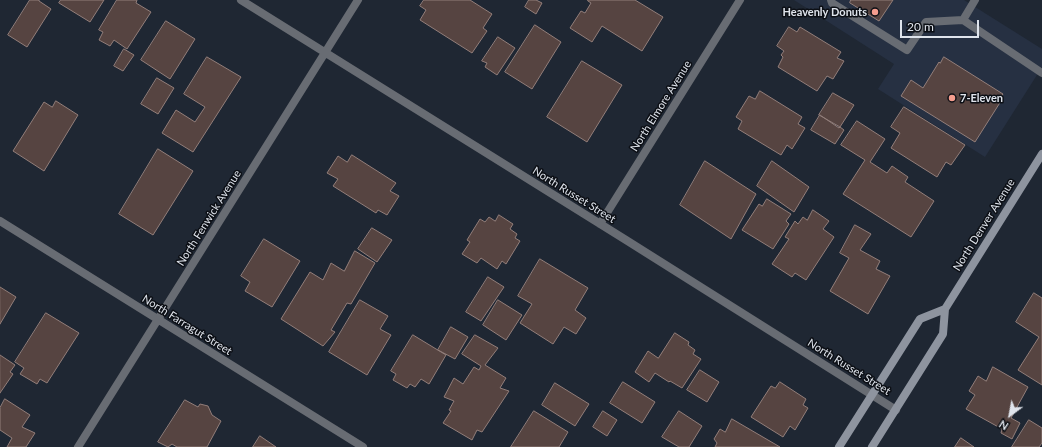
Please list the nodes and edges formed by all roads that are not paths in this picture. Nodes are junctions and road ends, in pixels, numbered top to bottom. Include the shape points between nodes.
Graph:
1 (241, 0) edge
2 (358, 0) edge
3 (740, 0) edge
4 (831, 0) edge
5 (975, 0) edge
6 (963, 20) junction
7 (325, 52) junction
8 (1042, 72) edge
9 (1042, 154) edge
10 (1039, 166) edge
11 (0, 221) edge
12 (600, 224) junction
13 (945, 309) junction
14 (158, 320) junction
15 (872, 395) junction
16 (896, 410) junction
17 (78, 447) edge
18 (362, 447) edge
19 (839, 447) edge
20 (872, 447) edge

1 - 7 street, North Russet Street
2 - 7 street, North Fenwick Avenue
3 - 12 street, North Elmore Avenue
4 - 6 street via 907,50 926,22
5 - 6 street
6 - 8 street
7 - 12 street, North Russet Street
7 - 14 street, North Fenwick Avenue
9 - 10 street, North Denver Avenue
10 - 13 street, North Denver Avenue
11 - 14 street, North Farragut Street
12 - 15 street, North Russet Street
13 - 15 street via 920,319
13 - 16 street, North Denver Avenue via 943,334
14 - 17 street, North Fenwick Avenue
14 - 18 street, North Farragut Street
15 - 16 street, North Russet Street
15 - 19 street
16 - 20 street, North Denver Avenue

